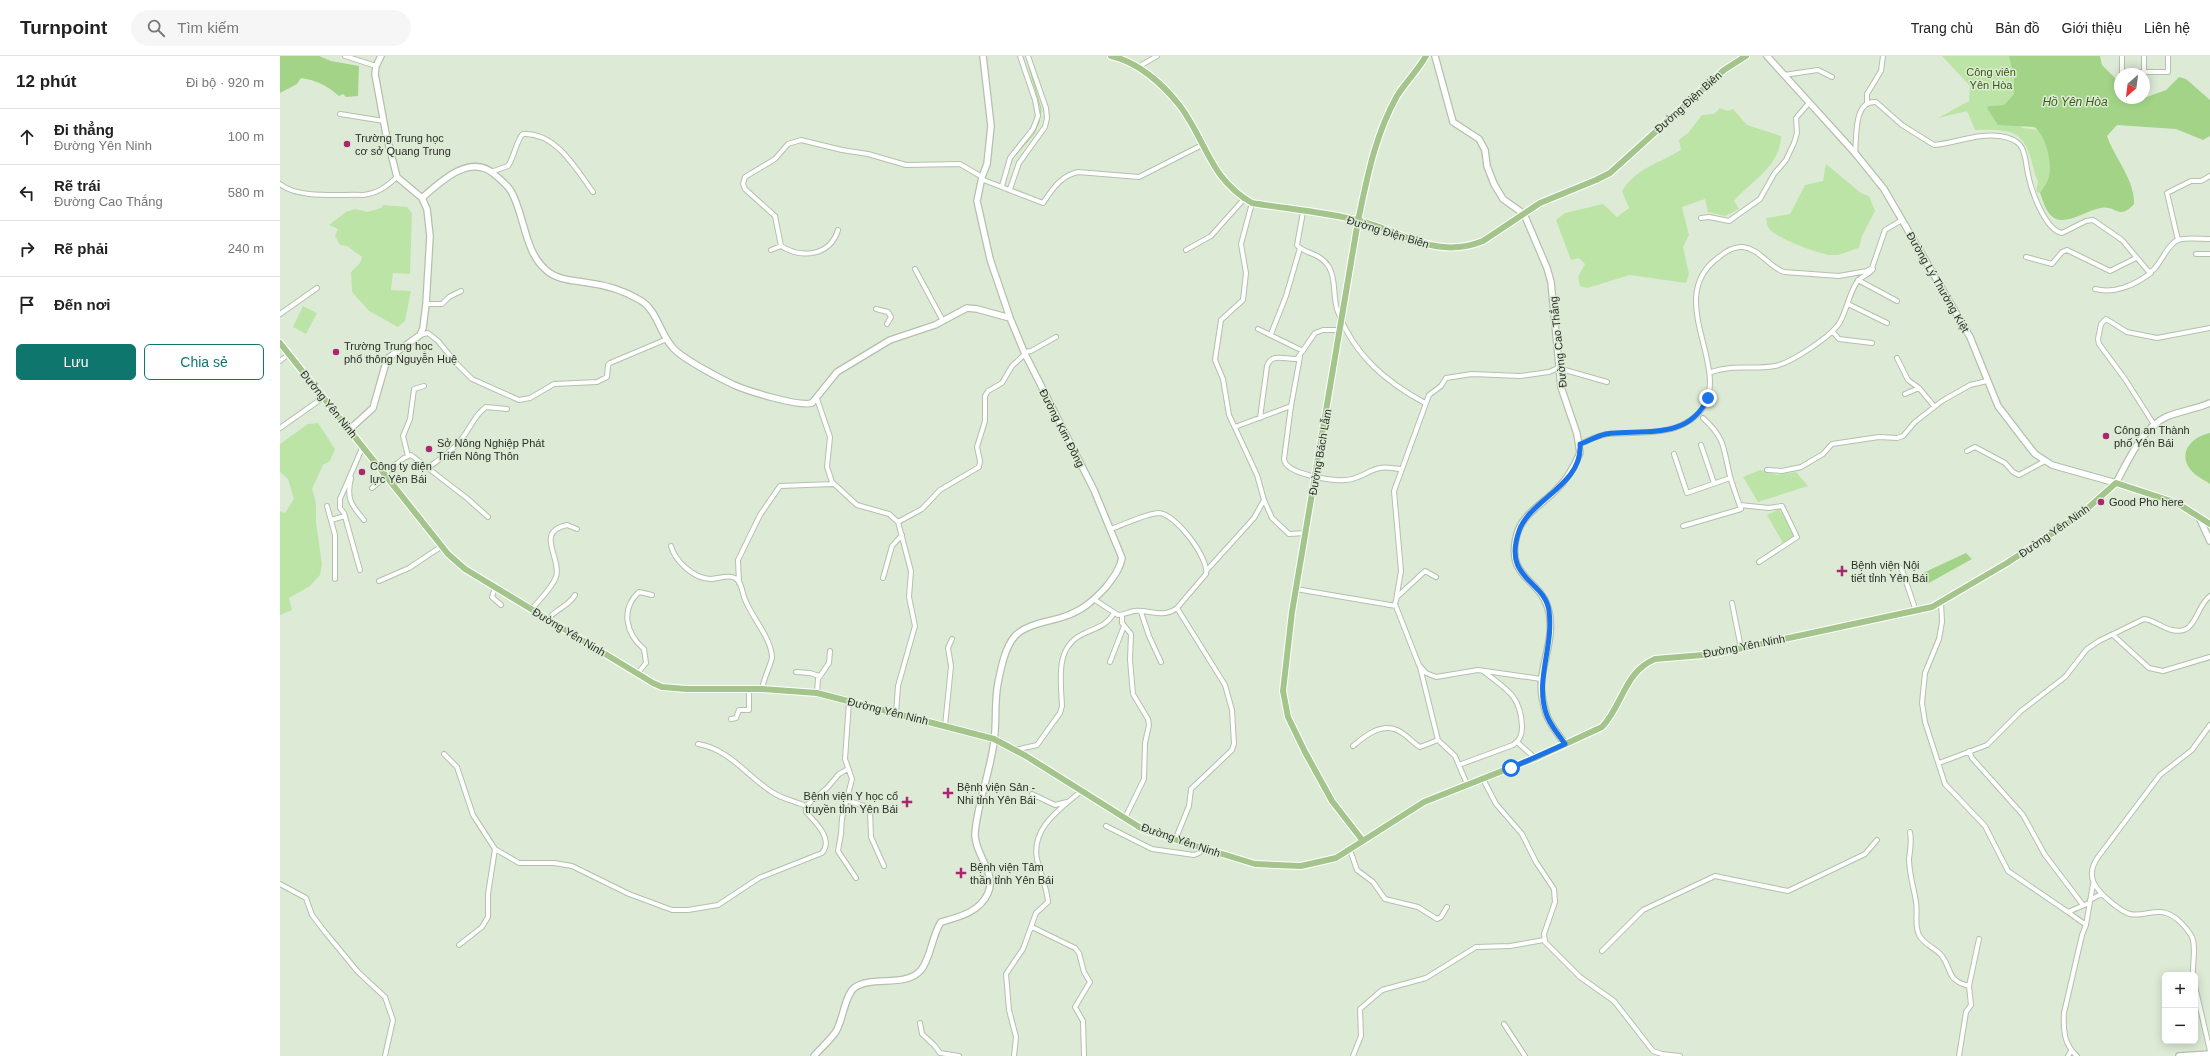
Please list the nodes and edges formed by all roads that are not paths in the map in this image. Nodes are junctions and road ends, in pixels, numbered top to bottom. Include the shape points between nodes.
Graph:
1 (345, 56) edge
2 (381, 56) edge
3 (983, 56) edge
4 (1020, 56) edge
5 (1028, 56) edge
6 (1111, 56) edge
7 (1157, 56) edge
8 (1426, 56) edge
9 (1435, 56) edge
10 (1746, 56) edge
11 (1767, 56) edge
12 (1883, 56) edge
13 (2122, 56) edge
14 (2144, 56) edge
15 (2168, 56) edge
16 (376, 66) junction
17 (1138, 68) junction
18 (2122, 68) edge
19 (2144, 68) edge
20 (2150, 72) edge
21 (1783, 75) junction
22 (1832, 77) dead end
23 (1809, 103) junction
24 (1867, 104) junction
25 (340, 114) dead end
26 (384, 121) junction
27 (1202, 145) junction
28 (1855, 153) junction
29 (491, 172) junction
30 (2210, 176) edge
31 (397, 177) junction
32 (981, 178) junction
33 (280, 184) edge
34 (1002, 186) junction
35 (1010, 189) junction
36 (593, 192) dead end
37 (422, 198) junction
38 (1244, 199) junction
39 (1252, 203) junction
40 (1303, 212) junction
41 (1524, 214) junction
42 (1701, 218) dead end
43 (1902, 220) junction
44 (1358, 221) junction
45 (838, 230) dead end
46 (2210, 239) edge
47 (2178, 240) junction
48 (781, 246) junction
49 (1300, 248) junction
50 (771, 250) dead end
51 (1186, 250) dead end
52 (2196, 254) dead end
53 (2210, 254) edge
54 (2026, 257) dead end
55 (2136, 258) junction
56 (1873, 266) junction
57 (915, 269) dead end
58 (2151, 272) junction
59 (1858, 280) junction
60 (318, 288) dead end
61 (2095, 288) dead end
62 (461, 290) dead end
63 (1896, 301) dead end
64 (426, 304) junction
65 (1848, 304) junction
66 (876, 309) dead end
67 (280, 314) edge
68 (1010, 318) junction
69 (1342, 320) junction
70 (943, 321) junction
71 (1887, 323) dead end
72 (887, 324) dead end
73 (2210, 328) edge
74 (1258, 329) dead end
75 (1340, 330) junction
76 (1833, 332) junction
77 (1271, 334) junction
78 (420, 335) junction
79 (1056, 337) dead end
80 (667, 339) junction
81 (280, 342) edge
82 (1872, 343) dead end
83 (1304, 351) junction
84 (1024, 353) junction
85 (289, 354) junction
86 (1300, 356) junction
87 (1898, 358) dead end
88 (280, 361) edge
89 (1558, 368) junction
90 (1711, 372) junction
91 (1987, 381) junction
92 (1607, 382) dead end
93 (424, 386) dead end
94 (1919, 388) junction
95 (1905, 394) dead end
96 (324, 397) junction
97 (817, 399) junction
98 (1425, 403) junction
99 (2210, 404) edge
100 (1291, 406) junction
101 (1934, 406) junction
102 (507, 409) dead end
103 (1260, 418) junction
104 (1703, 418) dead end
105 (2154, 426) junction
106 (1235, 427) junction
107 (280, 428) edge
108 (350, 429) junction
109 (1580, 444) junction
110 (1701, 445) dead end
111 (363, 446) junction
112 (1967, 451) dead end
113 (1674, 454) dead end
114 (408, 456) junction
115 (2045, 461) junction
116 (353, 467) junction
117 (428, 468) junction
118 (1402, 469) junction
119 (1767, 470) dead end
120 (386, 474) junction
121 (1316, 476) junction
122 (1730, 478) junction
123 (2116, 483) junction
124 (833, 484) junction
125 (1714, 484) junction
126 (372, 488) dead end
127 (1264, 500) junction
128 (1740, 504) junction
129 (327, 506) dead end
130 (345, 516) junction
131 (488, 517) dead end
132 (2199, 517) junction
133 (331, 520) junction
134 (364, 520) dead end
135 (898, 522) junction
136 (2210, 524) edge
137 (1683, 526) dead end
138 (577, 529) dead end
139 (1112, 529) junction
140 (1306, 533) junction
141 (902, 535) junction
142 (2210, 541) edge
143 (442, 546) junction
144 (671, 546) dead end
145 (1758, 562) dead end
146 (1890, 565) dead end
147 (360, 570) dead end
148 (1207, 570) junction
149 (1436, 577) dead end
150 (882, 578) dead end
151 (336, 579) dead end
152 (379, 581) dead end
153 (739, 583) junction
154 (495, 587) junction
155 (1296, 589) junction
156 (575, 595) dead end
157 (652, 595) dead end
158 (2210, 596) edge
159 (1095, 600) junction
160 (1396, 600) junction
161 (1941, 602) junction
162 (1732, 603) dead end
163 (501, 605) dead end
164 (1396, 606) junction
165 (1177, 608) junction
166 (532, 609) junction
167 (1916, 611) junction
168 (1141, 612) junction
169 (1114, 613) junction
170 (1122, 615) junction
171 (548, 619) junction
172 (1124, 626) junction
173 (2114, 635) junction
174 (952, 639) dead end
175 (1741, 648) junction
176 (830, 651) dead end
177 (2210, 657) edge
178 (1110, 662) dead end
179 (1161, 662) dead end
180 (1419, 665) junction
181 (1482, 670) junction
182 (796, 672) dead end
183 (638, 673) junction
184 (819, 676) junction
185 (1541, 679) junction
186 (749, 688) junction
187 (762, 688) junction
188 (817, 693) junction
189 (849, 702) junction
190 (896, 713) junction
191 (731, 719) dead end
192 (2210, 725) edge
193 (945, 726) junction
194 (994, 739) junction
195 (1438, 740) junction
196 (1517, 742) junction
197 (698, 744) dead end
198 (1565, 744) junction
199 (1353, 746) dead end
200 (1015, 750) junction
201 (1969, 751) junction
202 (444, 754) dead end
203 (1535, 758) junction
204 (1939, 763) junction
205 (1459, 765) junction
206 (848, 770) junction
207 (1483, 779) junction
208 (1467, 784) junction
209 (1080, 792) junction
210 (1032, 794) dead end
211 (847, 800) junction
212 (1069, 801) junction
213 (806, 806) junction
214 (1125, 818) junction
215 (1106, 826) dead end
216 (1910, 832) dead end
217 (1176, 838) junction
218 (1877, 840) dead end
219 (1363, 841) junction
220 (1202, 848) junction
221 (495, 849) junction
222 (1350, 850) junction
223 (884, 866) dead end
224 (856, 878) dead end
225 (280, 884) edge
226 (2093, 884) junction
227 (2101, 894) junction
228 (2090, 901) junction
229 (2083, 905) junction
230 (1447, 907) dead end
231 (2068, 912) junction
232 (2086, 926) junction
233 (1032, 927) junction
234 (1980, 939) dead end
235 (1544, 940) junction
236 (459, 945) dead end
237 (1602, 951) dead end
238 (2193, 972) edge
239 (1969, 986) junction
240 (2198, 999) edge
241 (920, 1023) dead end
242 (1504, 1024) dead end
243 (2071, 1051) junction
244 (1655, 1052) junction
245 (2210, 1052) edge
246 (386, 1056) edge
247 (814, 1056) edge
248 (959, 1056) edge
249 (1014, 1056) edge
250 (1084, 1056) edge
251 (1353, 1056) edge
252 (1526, 1056) edge
253 (1650, 1056) edge
254 (1680, 1056) edge
255 (1959, 1056) edge
256 (2068, 1056) edge
257 (2077, 1056) edge
258 (2179, 1056) edge

1 - 16 street
2 - 16 street
3 - 32 street, Đường Kim Đồng via 991,126 987,164
4 - 34 street via 1038,116 1033,129 1010,158
5 - 35 street via 1047,118 1045,127 1019,163
6 - 17 main road, Đường Điện Biên via 1123,59
7 - 17 street
8 - 44 main road, Đường Bách Lẫm via 1398,95 1387,116 1371,159
9 - 41 street via 1453,122 1479,139 1485,150 1487,166 1494,184 1503,200
10 - 41 main road, Đường Điện Biên via 1724,70 1610,173 1540,203
11 - 21 street, Đường Lý Thường Kiệt
12 - 24 street via 1881,70 1867,94
13 - 18 street
14 - 19 street
15 - 20 street via 2168,72
16 - 26 street via 375,74
17 - 27 main road, Đường Điện Biên via 1153,78 1180,106
21 - 22 street via 1818,70
21 - 23 street, Đường Lý Thường Kiệt
23 - 28 street, Đường Lý Thường Kiệt
23 - 42 street via 1796,118 1797,133 1794,147 1760,199 1730,221
24 - 28 street via 1859,113
24 - 55 street via 1876,102 1902,126 1934,145 1982,136 2001,136 2013,140 2022,148 2032,187 2051,228 2062,233 2093,220 2122,240
25 - 26 street
26 - 31 street
27 - 35 street via 1139,177 1078,172 1070,174 1054,185 1043,203
27 - 38 main road, Đường Điện Biên via 1217,173
28 - 43 street, Đường Lý Thường Kiệt via 1884,189
29 - 36 street via 508,166 517,150 518,140 523,134 528,134 561,150
29 - 37 street via 477,166 466,167 435,186
29 - 80 street via 510,190 530,244 545,270 560,278 601,286 639,299 652,311
30 - 47 street via 2201,181 2191,181 2167,193
31 - 33 street via 373,194 299,193
31 - 37 street
32 - 34 street
32 - 48 street via 960,164 906,165 868,154 794,141 773,161 747,175 743,182 745,190 775,216
32 - 68 street, Đường Kim Đồng via 978,207 990,259
34 - 35 street
37 - 64 street via 427,209 430,236
38 - 39 main road, Đường Điện Biên
38 - 51 street via 1211,236
39 - 40 main road, Đường Điện Biên
39 - 106 street via 1241,244 1246,273 1243,300 1222,320 1215,360 1223,379 1229,415
40 - 44 main road, Đường Điện Biên
40 - 49 street via 1296,240
41 - 44 main road, Đường Điện Biên via 1483,241 1453,247 1425,245
41 - 89 street, Đường Cao Thắng via 1551,282
43 - 56 street via 1885,230
43 - 91 street, Đường Lý Thường Kiệt via 1970,337
44 - 69 main road, Đường Bách Lẫm
45 - 48 street via 835,240 827,248 815,252 791,252
46 - 47 street
47 - 58 street via 2171,245
48 - 50 street
49 - 69 street via 1318,256 1329,268 1334,282 1337,309
49 - 77 street via 1286,296
52 - 53 street
54 - 55 street via 2052,264 2067,250 2110,271
55 - 58 street
56 - 59 street via 1869,274
56 - 90 street via 1867,271 1848,275 1788,273 1775,268 1751,249 1730,249 1708,266 1698,288 1699,330
57 - 70 street
58 - 61 street via 2122,288 2110,291
59 - 63 street
59 - 65 street
60 - 67 street
62 - 64 street via 442,304
64 - 78 street
65 - 71 street
65 - 76 street
66 - 72 street via 888,312 891,317
68 - 70 street via 970,308 960,310
68 - 84 street, Đường Kim Đồng
69 - 75 main road, Đường Bách Lẫm
69 - 98 street via 1350,336 1383,377
70 - 97 street via 880,345 837,372
73 - 105 street via 2157,338 2127,332 2106,318 2101,324 2099,344 2126,380
74 - 77 street
75 - 83 street via 1323,330 1315,333
75 - 121 main road, Đường Bách Lẫm
76 - 82 street via 1839,339
76 - 90 street via 1778,365 1730,366
77 - 83 street
78 - 80 street via 428,333 438,341 472,379 521,400 530,398 554,384 597,382 607,377 610,362
78 - 108 street via 387,360 373,408
79 - 84 street
80 - 97 street via 680,354 739,387 798,403 810,404
81 - 85 main road, Đường Yên Ninh
83 - 86 street
84 - 135 street via 1002,383 988,391 985,396 984,426 977,447 980,461 978,468 940,490 922,509
84 - 139 street, Đường Kim Đồng
85 - 88 street
85 - 96 main road, Đường Yên Ninh
86 - 100 street
86 - 103 street via 1295,360 1274,358 1268,363
87 - 94 street via 1908,380
89 - 92 street
89 - 98 street via 1549,372 1520,376 1472,374 1446,378 1441,386 1429,395
89 - 109 street, Đường Cao Thắng via 1562,392
90 - 109 street via 1705,404 1697,415 1687,422 1664,431 1646,434 1608,434
91 - 101 street via 1966,387
91 - 115 street, Đường Lý Thường Kiệt via 2005,416 2035,454
93 - 114 street via 414,389 410,419 403,436
94 - 95 street
94 - 101 street
96 - 107 street
96 - 108 main road, Đường Yên Ninh
97 - 124 street via 829,433 827,467
98 - 118 street
99 - 105 street via 2164,418
100 - 103 street
100 - 121 street via 1284,464 1296,471
101 - 119 street via 1903,436 1832,444 1823,454 1801,466 1782,471
102 - 117 street via 486,407 478,412 459,443
103 - 106 street
104 - 122 street via 1714,428 1722,441
105 - 123 street via 2132,454
106 - 127 street via 1257,474
108 - 111 main road, Đường Yên Ninh
109 - 185 street via 1580,453 1567,477 1525,520 1517,538 1517,564 1521,573 1545,599 1549,610 1549,643
110 - 125 street
111 - 116 street
111 - 120 main road, Đường Yên Ninh
112 - 115 street via 1975,447 2005,463 2019,475
113 - 125 street via 1687,493
114 - 117 street via 413,456
114 - 120 street
115 - 123 street, Đường Lý Thường Kiệt
116 - 130 street via 340,499 340,508
116 - 134 street via 349,487 350,502
117 - 131 street
118 - 121 street via 1380,468 1359,478 1345,480
118 - 160 street via 1394,491 1401,571
120 - 126 street
120 - 143 main road, Đường Yên Ninh
121 - 140 main road, Đường Bách Lẫm
122 - 125 street
122 - 128 street
123 - 132 main road via 2177,503
123 - 161 main road, Đường Yên Ninh via 2080,515
124 - 135 street via 857,505 888,514
124 - 153 street via 780,486 760,515 738,560
127 - 140 street via 1272,518 1289,534
127 - 148 street via 1254,518
128 - 137 street via 1741,509
128 - 145 street via 1769,508 1782,506 1797,537
129 - 133 street
130 - 133 street
130 - 147 street
132 - 136 main road
132 - 142 street
133 - 151 street via 335,534
135 - 141 street
138 - 166 street via 567,524 552,534 550,542 556,577
139 - 148 street via 1159,513 1173,520 1182,529 1206,562
139 - 159 street, Đường Kim Đồng via 1122,554 1121,564
140 - 155 main road, Đường Bách Lẫm
141 - 150 street via 892,546
141 - 190 street via 911,571 909,600 915,626 898,686
143 - 152 street via 409,568
143 - 154 main road, Đường Yên Ninh via 465,570
144 - 153 street via 678,561 697,576 711,579 732,577
146 - 167 street via 1902,570
148 - 165 street via 1205,576
149 - 160 street via 1425,571
153 - 187 street via 750,611 770,648 772,660
154 - 163 street via 492,598
154 - 166 main road, Đường Yên Ninh
155 - 164 street
155 - 219 main road, Đường Bách Lẫm via 1283,691 1288,717 1332,800
156 - 171 street via 571,602 556,610
157 - 183 street via 639,592 628,608 627,621 631,634 644,649 646,663
158 - 173 street via 2192,624 2183,631 2172,630 2144,619
159 - 169 street
159 - 194 street, Đường Kim Đồng via 1081,610 1064,617 1024,629 1012,640 1001,669 995,698
160 - 164 street
161 - 167 main road, Đường Yên Ninh
161 - 204 street via 1942,622 1939,639 1925,673 1922,703 1925,722
162 - 175 street
164 - 180 street
165 - 168 street via 1157,614
165 - 217 street via 1228,692 1234,744 1228,754 1192,788 1189,806
166 - 171 main road, Đường Yên Ninh
167 - 175 main road, Đường Yên Ninh
168 - 170 street
168 - 179 street
169 - 170 street
169 - 200 street via 1105,625 1080,635 1065,650 1061,660 1060,713 1038,745
170 - 172 street
171 - 183 main road, Đường Yên Ninh
172 - 178 street
172 - 214 street via 1131,634 1130,660 1134,694 1149,723 1145,742 1144,779
173 - 177 street via 2149,668 2156,671
173 - 201 street via 2087,649 2065,677 2021,711 1987,745
174 - 193 street via 948,648 951,666
175 - 198 main road, Đường Yên Ninh via 1710,655 1664,657 1647,662 1631,676 1602,727
176 - 184 street via 829,663
180 - 181 street via 1426,673 1436,677
180 - 195 street
181 - 185 street
181 - 196 street via 1513,695 1519,704 1522,730
182 - 184 street
183 - 186 main road, Đường Yên Ninh via 653,683 669,688
184 - 188 street
185 - 198 street via 1546,713
186 - 187 main road, Đường Yên Ninh
186 - 191 street via 749,710 739,710 736,718
187 - 188 main road, Đường Yên Ninh
188 - 189 main road, Đường Yên Ninh
189 - 190 main road, Đường Yên Ninh
189 - 206 street via 844,756
190 - 193 main road, Đường Yên Ninh
192 - 226 street via 2192,750 2160,775 2098,857 2092,870
193 - 194 main road, Đường Yên Ninh
194 - 200 main road, Đường Yên Ninh
194 - 247 street, Đường Kim Đồng via 975,837 990,880 988,894 967,914 941,922 933,936 924,966 916,974 906,979 865,984 854,988 835,1033
195 - 199 street via 1420,747 1399,731 1392,729 1371,731
195 - 205 street via 1453,754
196 - 203 street
196 - 205 street
197 - 213 street via 711,747 728,757 777,795
198 - 203 main road, Đường Yên Ninh
200 - 209 main road, Đường Yên Ninh
201 - 204 street
201 - 229 street via 1972,758 2023,815 2045,855
202 - 221 street via 454,763 473,815
203 - 207 main road, Đường Yên Ninh
204 - 231 street via 1945,784 1985,826 2008,870
205 - 208 street
206 - 211 street via 852,779
206 - 213 street via 839,774
207 - 208 main road, Đường Yên Ninh
207 - 235 street via 1496,804 1524,837 1533,857 1554,889 1555,902
208 - 219 main road, Đường Yên Ninh via 1410,809
209 - 212 street
209 - 214 main road, Đường Yên Ninh
210 - 212 street via 1055,805
211 - 223 street via 870,810 871,837
211 - 224 street via 838,851
212 - 233 street via 1046,822 1040,833 1036,855 1048,902 1036,913
213 - 221 street via 806,812 823,834 826,845 822,853 759,878 712,907 672,910 629,894 572,866 519,863
214 - 217 main road, Đường Yên Ninh via 1149,832
215 - 220 street via 1155,850 1194,855
216 - 239 street via 1910,869 1918,931 1923,940 1943,957 1952,977
217 - 220 main road, Đường Yên Ninh
218 - 237 street via 1864,854 1788,891 1715,876 1643,910
219 - 222 main road, Đường Yên Ninh
220 - 222 main road, Đường Yên Ninh via 1267,866 1314,864 1336,858
221 - 236 street via 488,894 488,917 475,934
222 - 230 street via 1357,870 1373,882 1388,900 1418,907 1438,919
225 - 246 street via 306,898 312,915 325,932 358,972 385,997 393,1020
226 - 227 street
226 - 228 street
227 - 228 street
227 - 238 street via 2121,910 2131,914 2161,912 2180,922 2193,940
228 - 229 street
228 - 232 street
229 - 231 street
231 - 232 street
232 - 243 street via 2064,1014 2064,1031
233 - 249 street via 1023,949 1006,974 1009,1010 1015,1032
233 - 250 street via 1071,945 1081,957 1084,972 1090,982 1075,1007 1082,1021
234 - 239 street
235 - 244 street via 1580,977 1614,1001
235 - 251 street via 1510,946 1476,947 1432,975 1379,991 1359,1011 1361,1036
239 - 255 street via 1971,1005 1966,1012
240 - 245 street
241 - 248 street via 922,1034 940,1054
242 - 252 street
243 - 256 street
243 - 257 street
244 - 253 street
244 - 254 street
245 - 258 street

